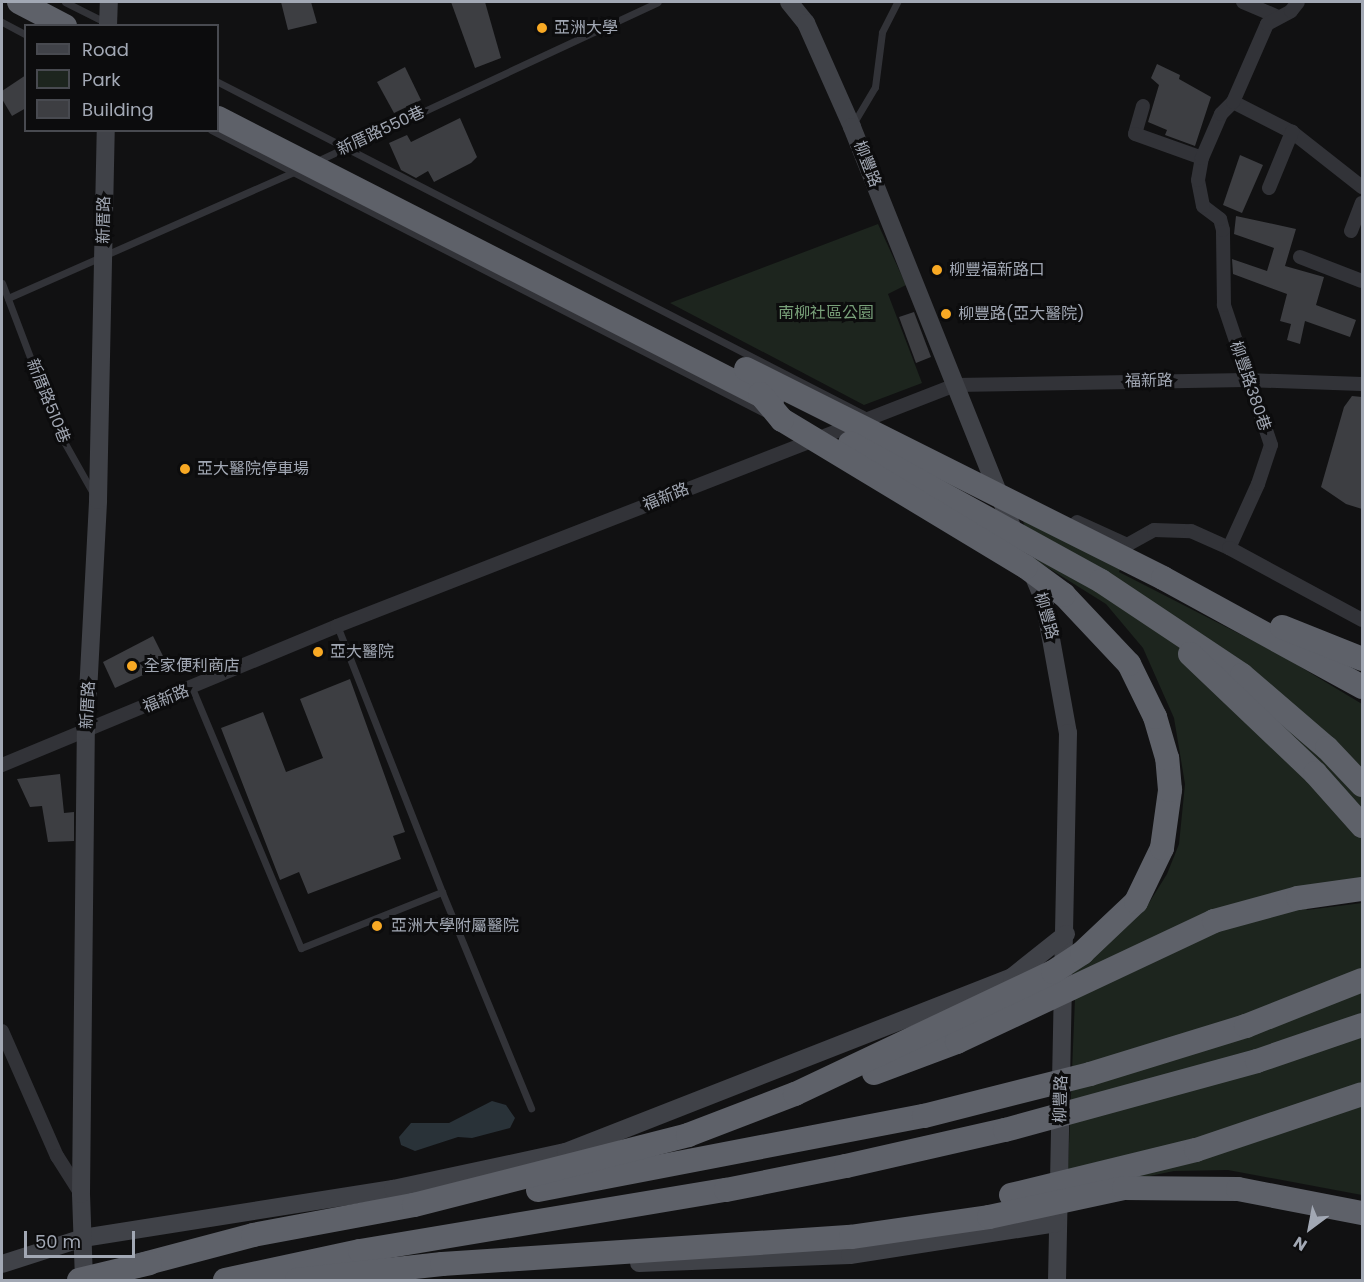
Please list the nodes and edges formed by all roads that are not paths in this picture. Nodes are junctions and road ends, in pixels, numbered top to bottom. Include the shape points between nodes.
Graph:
1 (19, 2) edge
2 (65, 2) edge
3 (110, 2) edge
4 (658, 2) edge
5 (789, 2) edge
6 (897, 2) edge
7 (1243, 2) edge
8 (1298, 2) edge
9 (2, 8) edge
10 (1278, 17) junction
11 (2, 22) edge
12 (33, 24) edge
13 (62, 24) edge
14 (107, 24) edge
15 (109, 24) edge
16 (24, 33) edge
17 (219, 83) edge
18 (1233, 102) junction
19 (219, 104) edge
20 (1143, 106) dead end
21 (219, 118) edge
22 (852, 127) junction
23 (106, 132) edge
24 (214, 132) edge
25 (1292, 132) junction
26 (344, 149) junction
27 (1202, 158) junction
28 (291, 173) junction
29 (1362, 187) edge
30 (1269, 188) dead end
31 (1362, 203) edge
32 (1351, 231) dead end
33 (1300, 257) dead end
34 (103, 258) junction
35 (1362, 281) edge
36 (2, 283) edge
37 (8, 297) junction
38 (1246, 380) junction
39 (1362, 384) edge
40 (955, 385) junction
41 (760, 394) junction
42 (873, 419) junction
43 (814, 438) junction
44 (930, 450) dead end
45 (993, 484) junction
46 (98, 500) junction
47 (1229, 548) junction
48 (1029, 565) junction
49 (1163, 578) junction
50 (1147, 613) junction
51 (1362, 620) edge
52 (337, 626) junction
53 (1362, 659) edge
54 (1362, 687) edge
55 (192, 688) junction
56 (86, 731) junction
57 (2, 765) edge
58 (1362, 784) edge
59 (1362, 826) edge
60 (1355, 889) edge
61 (442, 892) junction
62 (1066, 934) junction
63 (1362, 980) edge
64 (1362, 1025) edge
65 (2, 1031) edge
66 (1362, 1094) edge
67 (795, 1095) junction
68 (531, 1108) dead end
69 (81, 1194) junction
70 (1362, 1214) edge
71 (1057, 1223) junction
72 (83, 1238) junction
73 (764, 1241) junction
74 (2, 1264) edge
75 (136, 1266) junction
76 (79, 1281) edge
77 (84, 1281) edge
78 (225, 1281) edge
79 (293, 1281) edge
80 (386, 1281) edge
81 (1057, 1281) edge

1 - 13 highway
2 - 14 lane
3 - 15 street
4 - 26 lane, 新厝路550巷
5 - 22 street, 柳豐路 via 806,23
6 - 22 lane via 882,32 875,87
7 - 10 street
8 - 10 street, 柳豐路380巷
9 - 12 highway
10 - 18 street, 柳豐路380巷 via 1267,24
11 - 16 lane
17 - 26 lane
18 - 25 street
18 - 27 street, 柳豐路380巷 via 1221,114
19 - 49 highway
20 - 27 street via 1135,134
21 - 41 highway
22 - 40 street, 柳豐路
23 - 34 street, 新厝路
24 - 28 lane
25 - 29 street
25 - 30 street
26 - 28 lane, 新厝路550巷
26 - 42 lane
27 - 38 street, 柳豐路380巷 via 1198,180 1203,206 1220,219 1223,230 1224,305
28 - 34 lane, 新厝路550巷
28 - 43 lane
31 - 32 street
33 - 35 street
34 - 37 lane
34 - 46 street, 新厝路
36 - 37 lane, 新厝路510巷
37 - 46 lane, 新厝路510巷 via 58,431
38 - 39 street, 福新路
38 - 40 street, 福新路
38 - 47 street, 柳豐路380巷 via 1271,445
40 - 42 street, 福新路
40 - 45 street, 柳豐路
41 - 50 highway via 1036,544
41 - 67 highway via 782,420 1026,567 1071,602 1128,664 1143,691 1167,758 1170,790 1162,848 1150,878 1136,902 1082,953 1015,991
42 - 43 street, 福新路
43 - 48 lane
43 - 52 street, 福新路
44 - 45 lane
45 - 47 street via 1127,545 1154,530 1191,531
45 - 48 street, 柳豐路
46 - 56 street, 新厝路
47 - 51 street
48 - 62 street, 柳豐路 via 1044,600 1068,733
49 - 53 highway
49 - 54 highway
50 - 58 highway via 1242,675
50 - 59 highway via 1315,773
52 - 55 street, 福新路
52 - 61 lane
55 - 56 street, 福新路
55 - 61 lane via 301,948
56 - 57 street, 福新路
56 - 69 street, 新厝路
60 - 67 highway via 1298,898 1215,921 957,1042 887,1069
61 - 68 lane
62 - 71 street, 柳豐路
62 - 72 street via 1012,977 566,1152 393,1189
63 - 75 highway via 1246,1026 1090,1074 924,1116 694,1162 260,1239
64 - 78 highway via 1177,1083 1005,1130 846,1166 360,1251
65 - 69 street via 57,1156
66 - 73 highway via 1196,1150 1080,1179 918,1217
67 - 75 highway via 688,1135 614,1156 414,1205 253,1235
69 - 72 street, 新厝路
70 - 73 highway via 1238,1189 1124,1188 989,1217 851,1237
71 - 80 street via 850,1255 440,1272
71 - 81 street, 柳豐路
72 - 74 street
72 - 77 street, 新厝路
73 - 79 highway via 442,1264
75 - 76 highway

